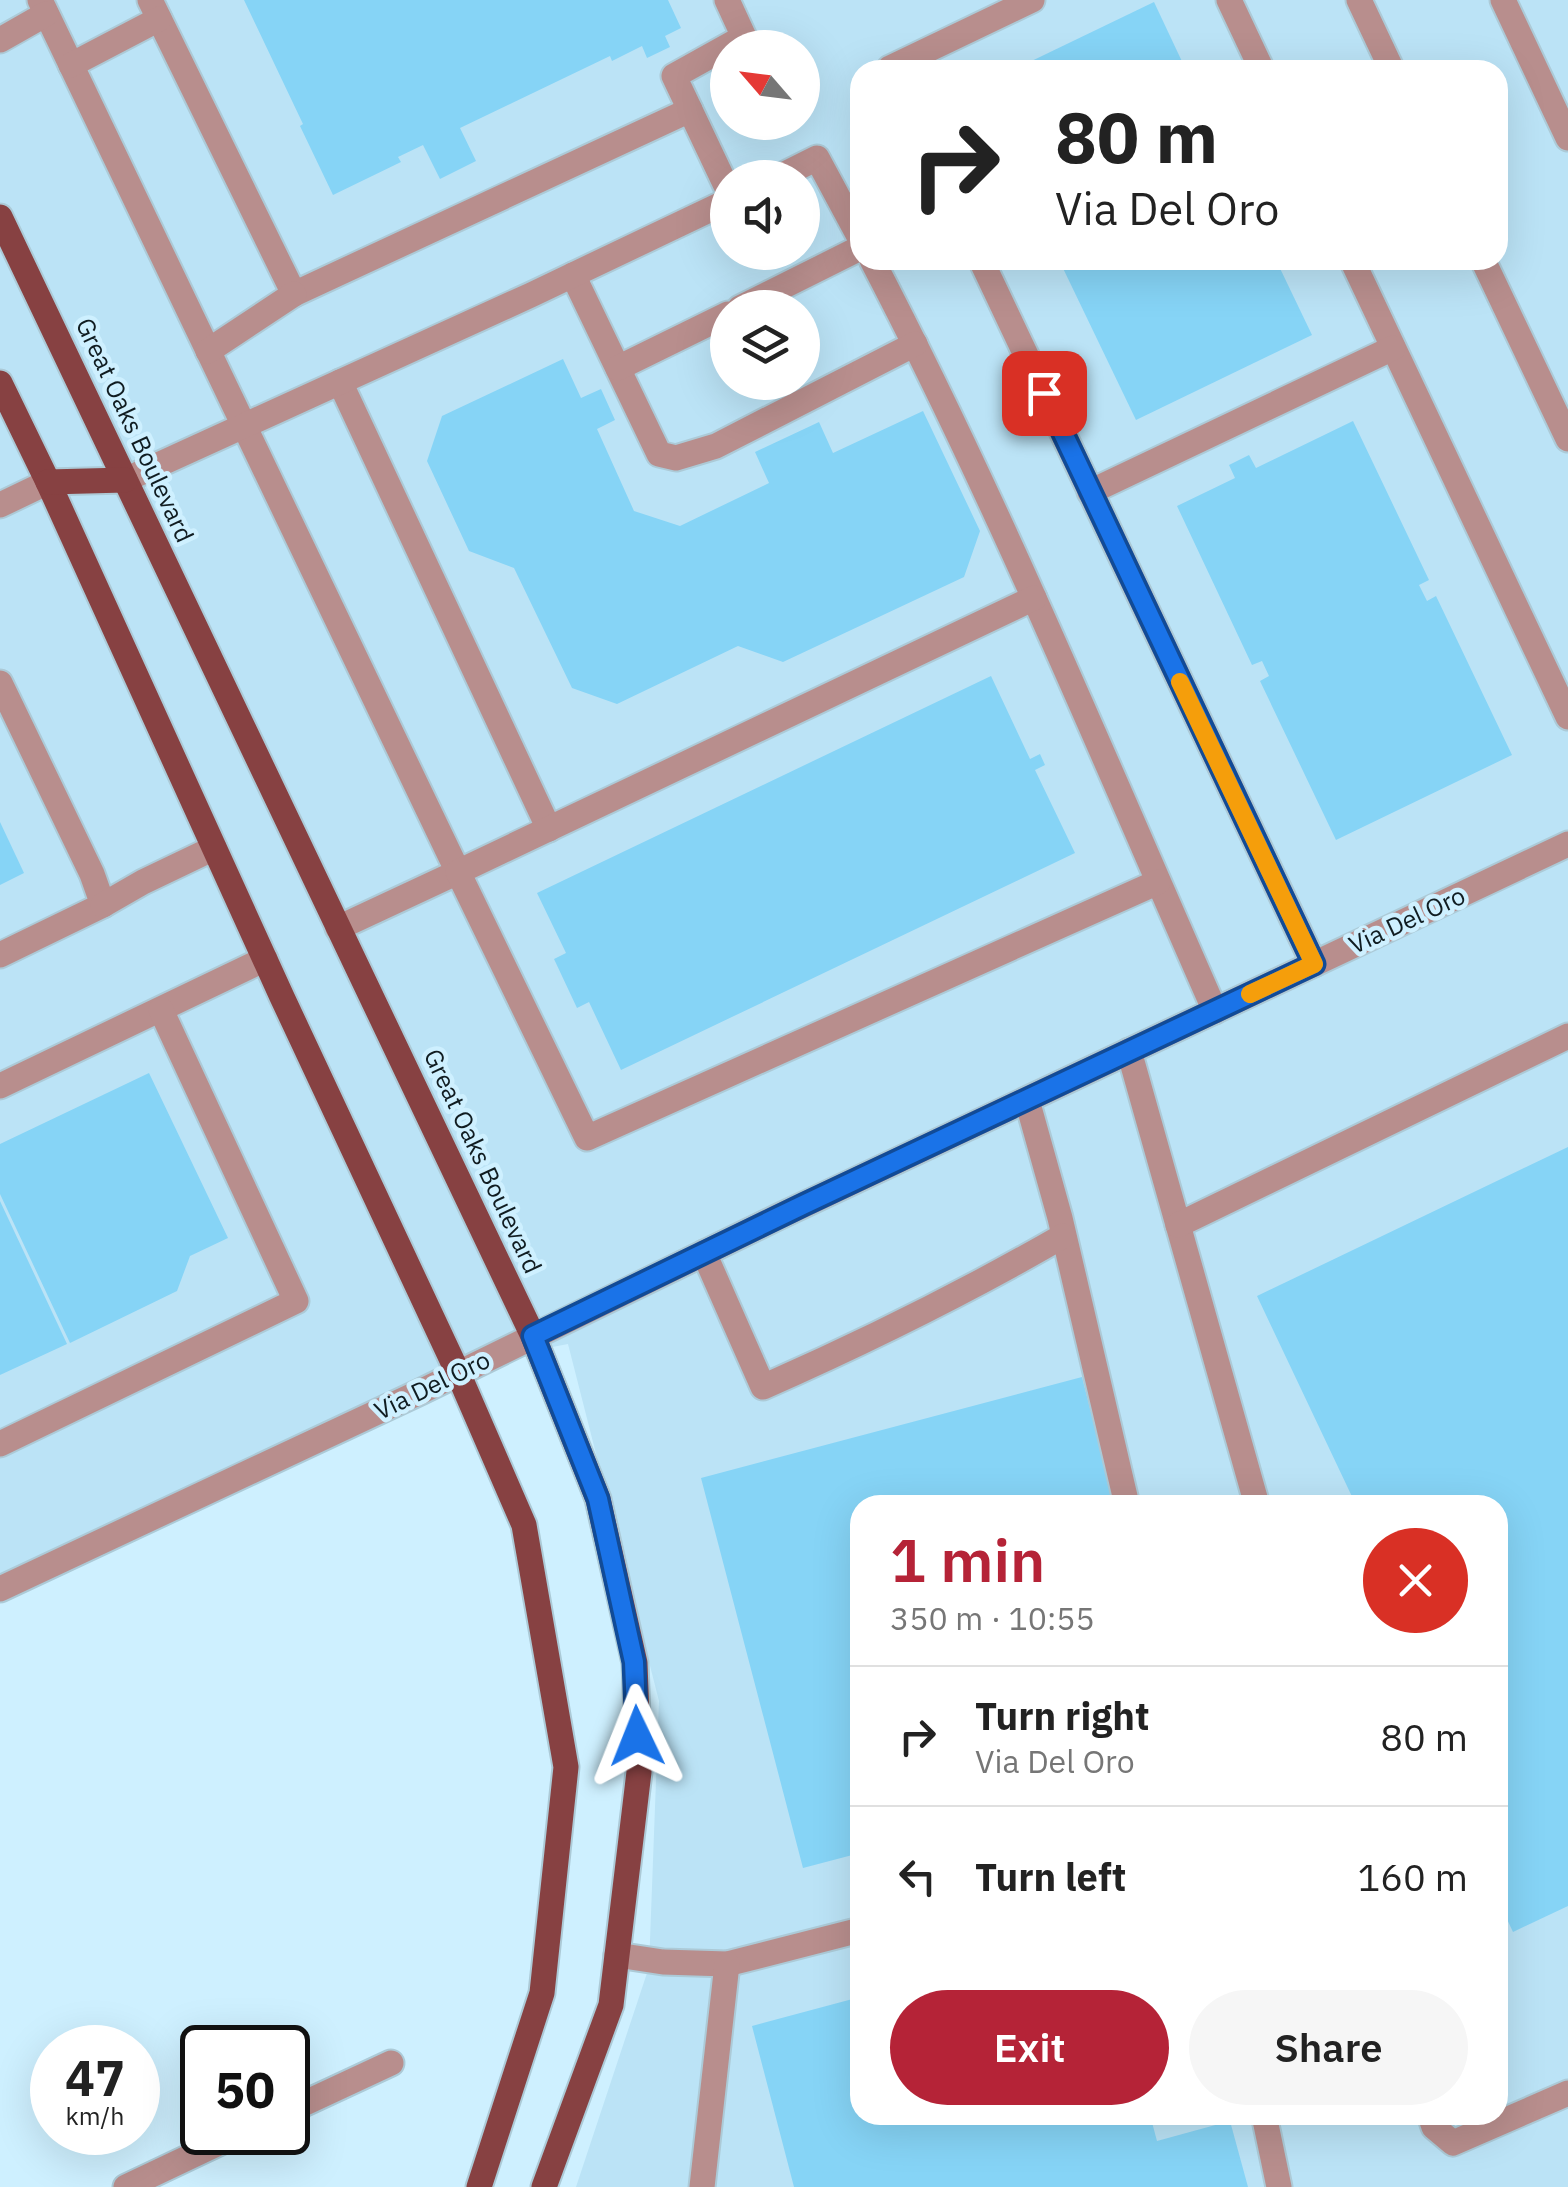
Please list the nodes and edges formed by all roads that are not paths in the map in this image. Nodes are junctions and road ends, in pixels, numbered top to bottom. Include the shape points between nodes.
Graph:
1 (727, 0) edge
2 (1032, 0) edge
3 (1229, 0) edge
4 (1359, 0) edge
5 (1503, 0) edge
6 (43, 7) edge
7 (154, 10) edge
8 (0, 40) edge
9 (907, 60) edge
10 (1257, 60) edge
11 (1387, 60) edge
12 (71, 65) junction
13 (690, 110) junction
14 (1568, 138) edge
15 (714, 160) edge
16 (820, 164) edge
17 (710, 210) edge
18 (0, 217) edge
19 (850, 219) edge
20 (850, 253) edge
21 (877, 270) edge
22 (986, 270) edge
23 (1357, 270) edge
24 (1488, 270) edge
25 (573, 275) junction
26 (776, 290) edge
27 (294, 294) junction
28 (710, 323) edge
29 (914, 344) junction
30 (1393, 348) junction
31 (208, 351) junction
32 (618, 368) junction
33 (340, 382) junction
34 (0, 383) edge
35 (244, 426) junction
36 (1568, 439) edge
37 (125, 480) junction
38 (48, 482) junction
39 (1090, 492) junction
40 (0, 505) edge
41 (1034, 598) junction
42 (0, 683) edge
43 (1568, 717) edge
44 (549, 829) junction
45 (1568, 844) edge
46 (214, 848) junction
47 (458, 872) junction
48 (1158, 882) junction
49 (103, 905) junction
50 (338, 928) junction
51 (0, 955) edge
52 (265, 959) junction
53 (1314, 964) junction
54 (161, 1010) junction
55 (1214, 1011) junction
56 (1568, 1036) edge
57 (1129, 1052) junction
58 (0, 1086) edge
59 (1027, 1100) junction
60 (1178, 1225) junction
61 (1063, 1236) junction
62 (704, 1254) junction
63 (533, 1336) junction
64 (458, 1373) junction
65 (0, 1444) edge
66 (1125, 1495) edge
67 (1254, 1495) edge
68 (0, 1590) edge
69 (850, 1933) edge
70 (617, 1955) junction
71 (727, 1964) junction
72 (390, 2063) dead end
73 (1568, 2093) edge
74 (310, 2101) edge
75 (1508, 2119) edge
76 (1266, 2125) edge
77 (1433, 2125) edge
78 (1494, 2125) edge
79 (207, 2155) edge
80 (162, 2184) edge
81 (126, 2187) edge
82 (479, 2187) edge
83 (544, 2187) edge
84 (702, 2187) edge
85 (1279, 2187) edge

1 - 13 street via 744,37 674,76
2 - 9 street
3 - 10 street
4 - 11 street
5 - 14 street
6 - 8 street
6 - 12 street
7 - 12 street
7 - 27 street
12 - 31 street
13 - 15 street
13 - 27 street
16 - 19 street
17 - 25 street
18 - 37 main road, Great Oaks Boulevard
20 - 26 street
21 - 29 street
22 - 39 street
23 - 30 street
24 - 36 street
25 - 32 street
25 - 33 street
27 - 31 street
28 - 32 street
29 - 32 street via 716,446 676,458 660,454
29 - 41 street
30 - 39 street
30 - 43 street
31 - 35 street
33 - 35 street
33 - 44 street
34 - 38 main road
35 - 37 street
35 - 47 street
37 - 38 main road
37 - 50 main road, Great Oaks Boulevard
38 - 40 street
38 - 46 main road
39 - 53 street
41 - 44 street
41 - 48 street
42 - 49 street
44 - 47 street
45 - 53 street, Via Del Oro
46 - 49 street
46 - 52 main road
47 - 48 street via 587,1138
47 - 50 street
48 - 55 street
49 - 51 street
50 - 63 main road, Great Oaks Boulevard
52 - 54 street
52 - 64 main road
53 - 55 street, Via Del Oro
54 - 58 street
54 - 65 street via 296,1301
55 - 57 street, Via Del Oro
56 - 60 street
57 - 59 street, Via Del Oro
57 - 60 street
59 - 61 street
59 - 62 street, Via Del Oro
60 - 67 street
61 - 62 street via 763,1388
61 - 66 street
62 - 63 street, Via Del Oro
63 - 64 street, Via Del Oro
63 - 70 main road, Great Oaks Boulevard via 598,1499 634,1662 639,1772
64 - 68 street, Via Del Oro
64 - 82 main road via 524,1524 566,1767 542,1993
69 - 71 street
70 - 71 street
70 - 83 main road, Great Oaks Boulevard via 611,2005
71 - 84 street
72 - 74 street
73 - 75 street
76 - 85 street
77 - 78 street via 1453,2143
79 - 80 street
80 - 81 street

